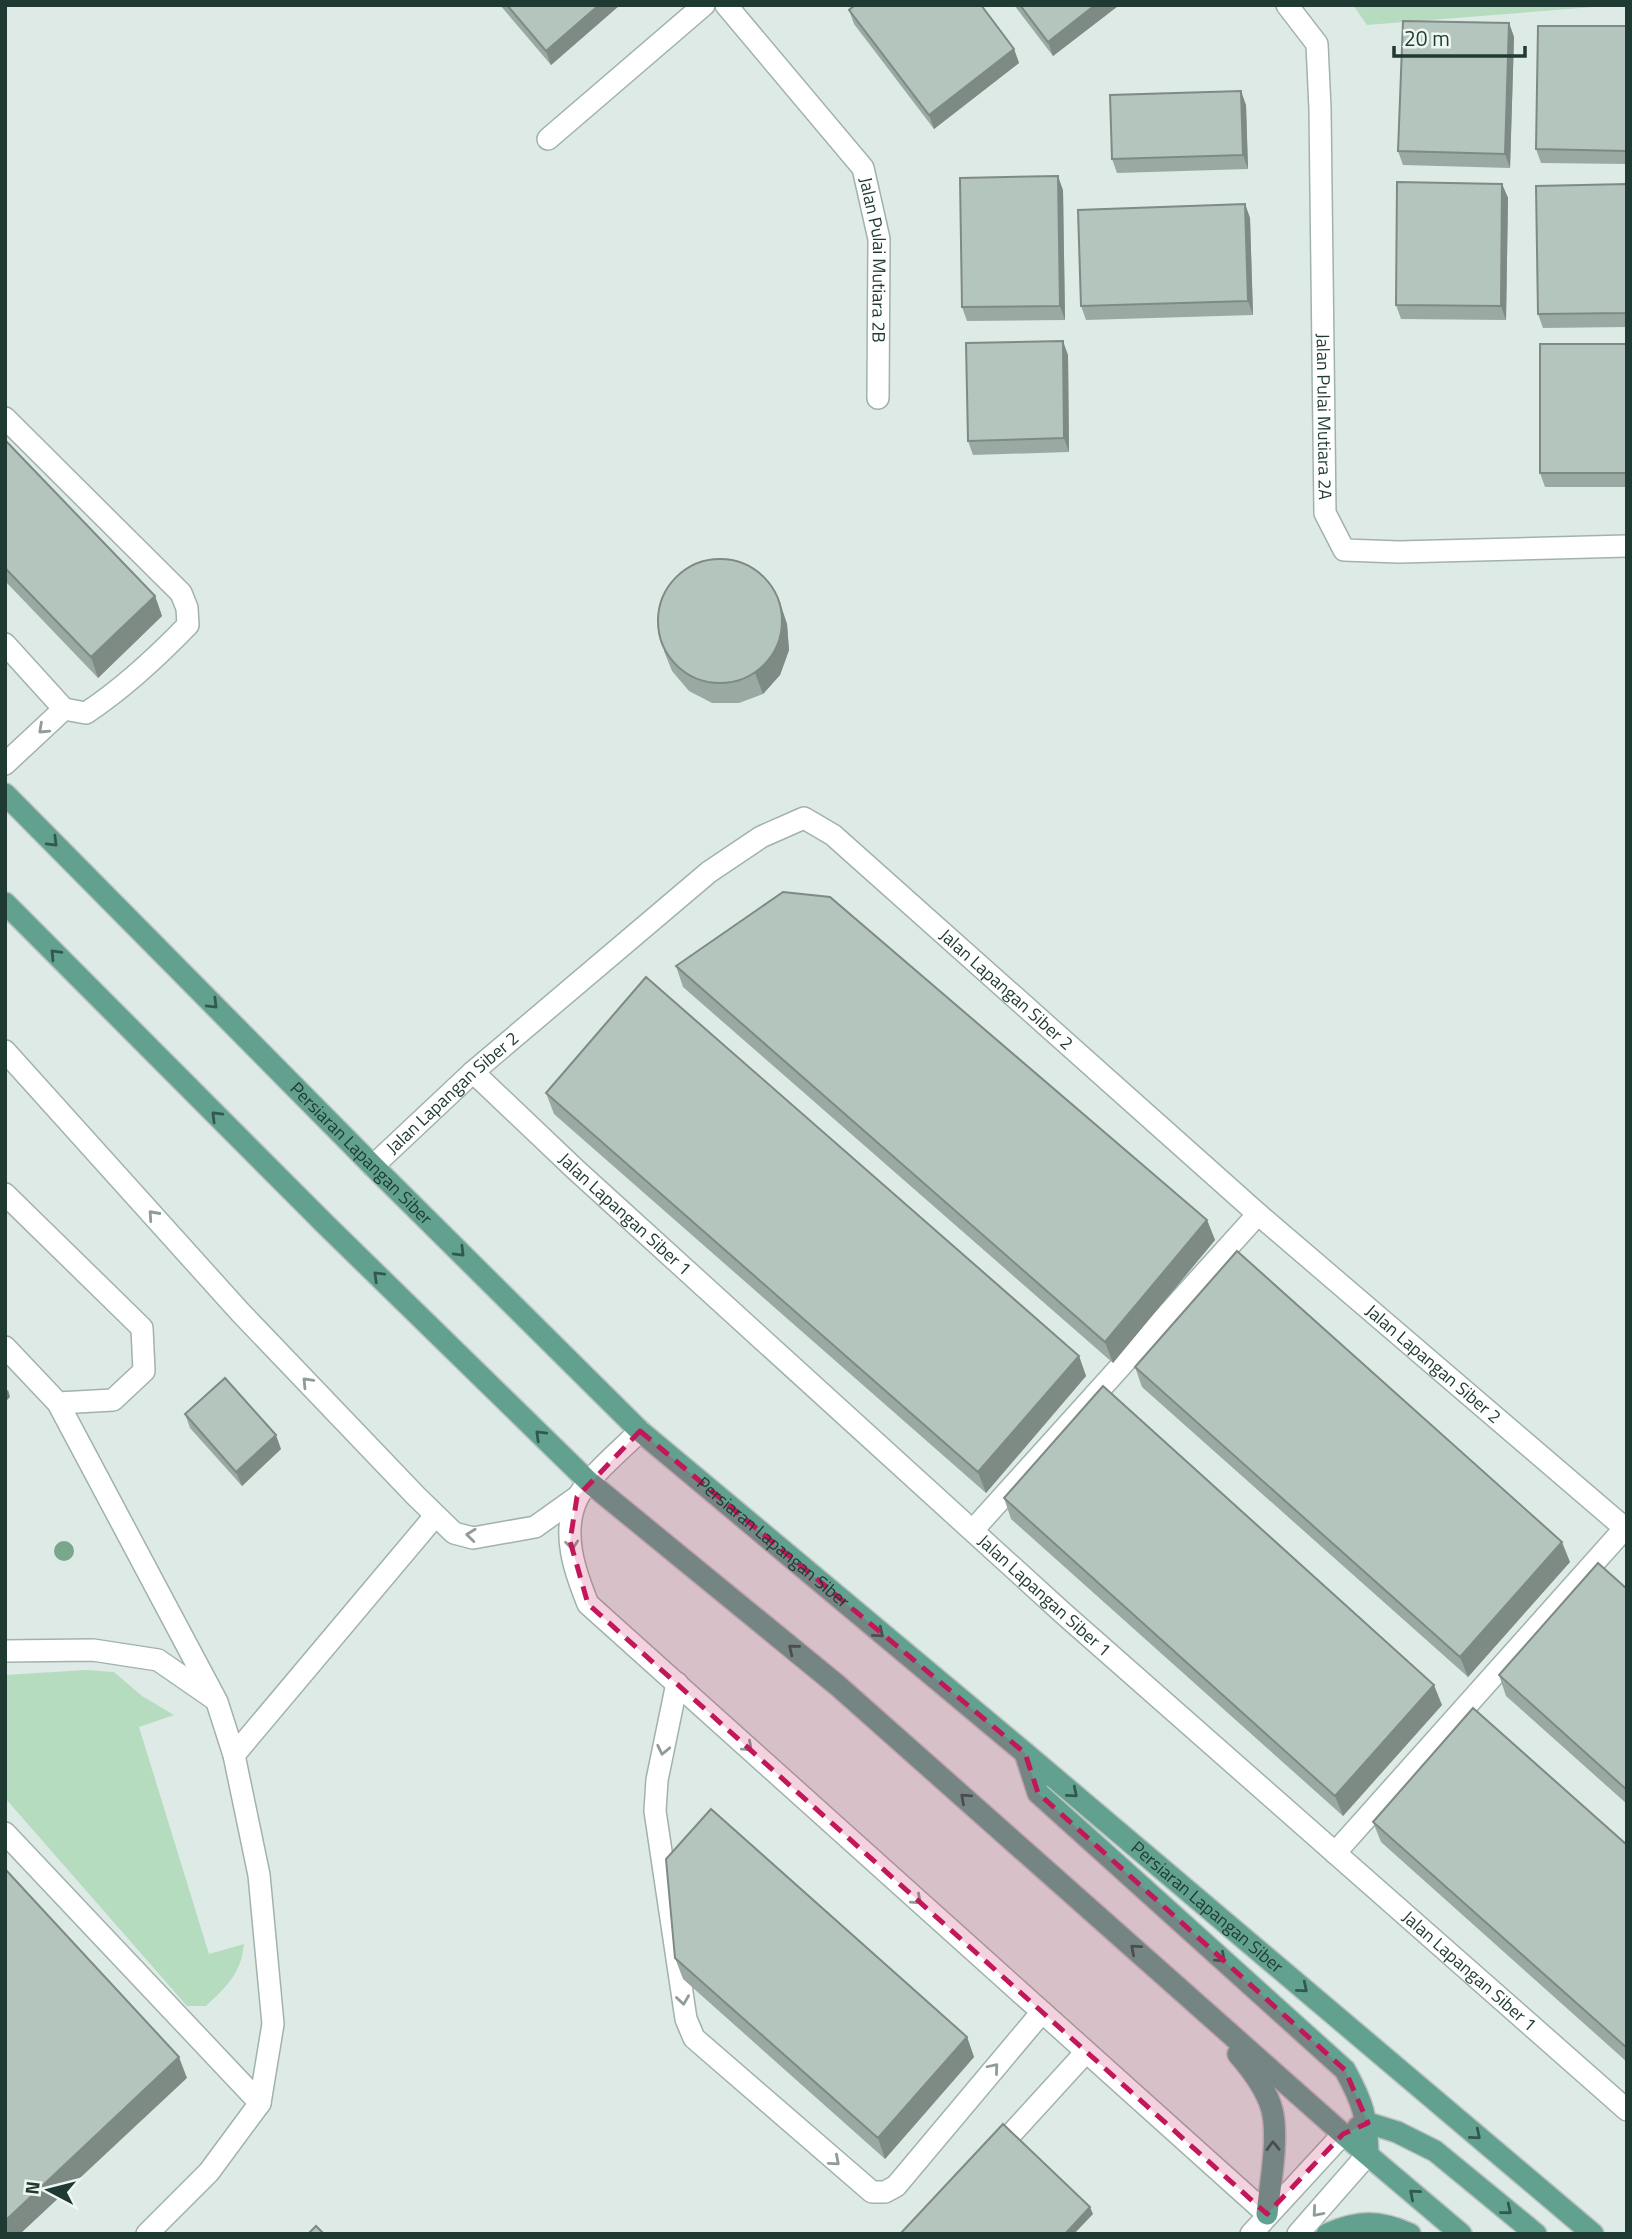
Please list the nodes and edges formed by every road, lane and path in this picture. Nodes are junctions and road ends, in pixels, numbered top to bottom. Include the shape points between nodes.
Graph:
1 (704, 5) edge
2 (726, 5) edge
3 (1287, 5) edge
4 (548, 139) dead end
5 (878, 398) dead end
6 (5, 418) edge
7 (1627, 546) edge
8 (5, 643) edge
9 (64, 709) junction
10 (5, 764) edge
11 (5, 794) edge
12 (5, 903) edge
13 (5, 1051) edge
14 (473, 1072) junction
15 (373, 1166) junction
16 (5, 1194) edge
17 (1258, 1214) junction
18 (5, 1347) edge
19 (58, 1403) junction
20 (640, 1431) junction
21 (583, 1490) junction
22 (435, 1516) junction
23 (1626, 1529) edge
24 (973, 1530) junction
25 (5, 1651) edge
26 (677, 1684) junction
27 (217, 1702) junction
28 (1025, 1753) junction
29 (234, 1755) junction
30 (5, 1833) edge
31 (1335, 1853) junction
32 (1186, 1994) junction
33 (1042, 2012) junction
34 (1086, 2052) junction
35 (260, 2103) junction
36 (1627, 2110) edge
37 (1368, 2123) junction
38 (1343, 2134) junction
39 (1368, 2154) junction
40 (977, 2172) edge
41 (1267, 2214) junction
42 (148, 2234) edge
43 (1251, 2234) edge
44 (1298, 2234) edge
45 (1327, 2234) edge
46 (1410, 2234) edge
47 (1461, 2234) edge
48 (1536, 2234) edge
49 (1592, 2234) edge

1 - 4 street
2 - 5 street, Jalan Pulai Mutiara 2B via 863,168 879,239
3 - 7 street, Jalan Pulai Mutiara 2A via 1317,44 1325,513 1344,550
6 - 9 street via 181,593 187,608 188,625 112,694 86,713
8 - 9 street
9 -> 10 street
11 -> 15 main road, Persiaran Lapangan Siber
21 -> 12 main road
22 -> 13 street via 240,1312
14 - 15 street, Jalan Lapangan Siber 2
14 - 17 street, Jalan Lapangan Siber 2 via 709,872 761,837 804,818 833,835
14 - 24 street, Jalan Lapangan Siber 1
15 -> 20 main road, Persiaran Lapangan Siber
16 - 19 street via 142,1328 144,1371 113,1400
17 - 23 street, Jalan Lapangan Siber 2
17 - 24 street
18 - 19 street
19 - 27 street
20 - 21 street
20 -> 28 main road, Persiaran Lapangan Siber
21 -> 22 street via 535,1527 473,1538 454,1533
21 -> 26 street via 571,1516 570,1541 575,1572 588,1604
32 -> 21 main road via 837,1685
22 - 29 street
23 - 31 street
24 - 31 street, Jalan Lapangan Siber 1
25 - 27 street via 93,1650 158,1660
26 -> 33 street
26 -> 33 street via 655,1811 686,2019 694,2038 872,2192 884,2192 895,2186
27 - 29 street
28 -> 37 main road via 1038,1793 1345,2070 1362,2100
28 -> 49 main road, Persiaran Lapangan Siber
29 - 35 street via 258,1875 273,2024
30 - 35 street
31 - 36 street, Jalan Lapangan Siber 1
32 - 38 main road
41 -> 32 main road via 1274,2156 1272,2109 1253,2072
33 - 34 street
34 - 40 street
34 - 41 street
35 - 42 street via 209,2172
37 - 38 main road
37 - 39 main road
37 -> 48 main road via 1435,2151
38 - 39 main road
38 - 41 street
39 -> 44 street
47 -> 39 main road
41 - 43 street
45 - 46 main road via 1354,2224 1387,2224

